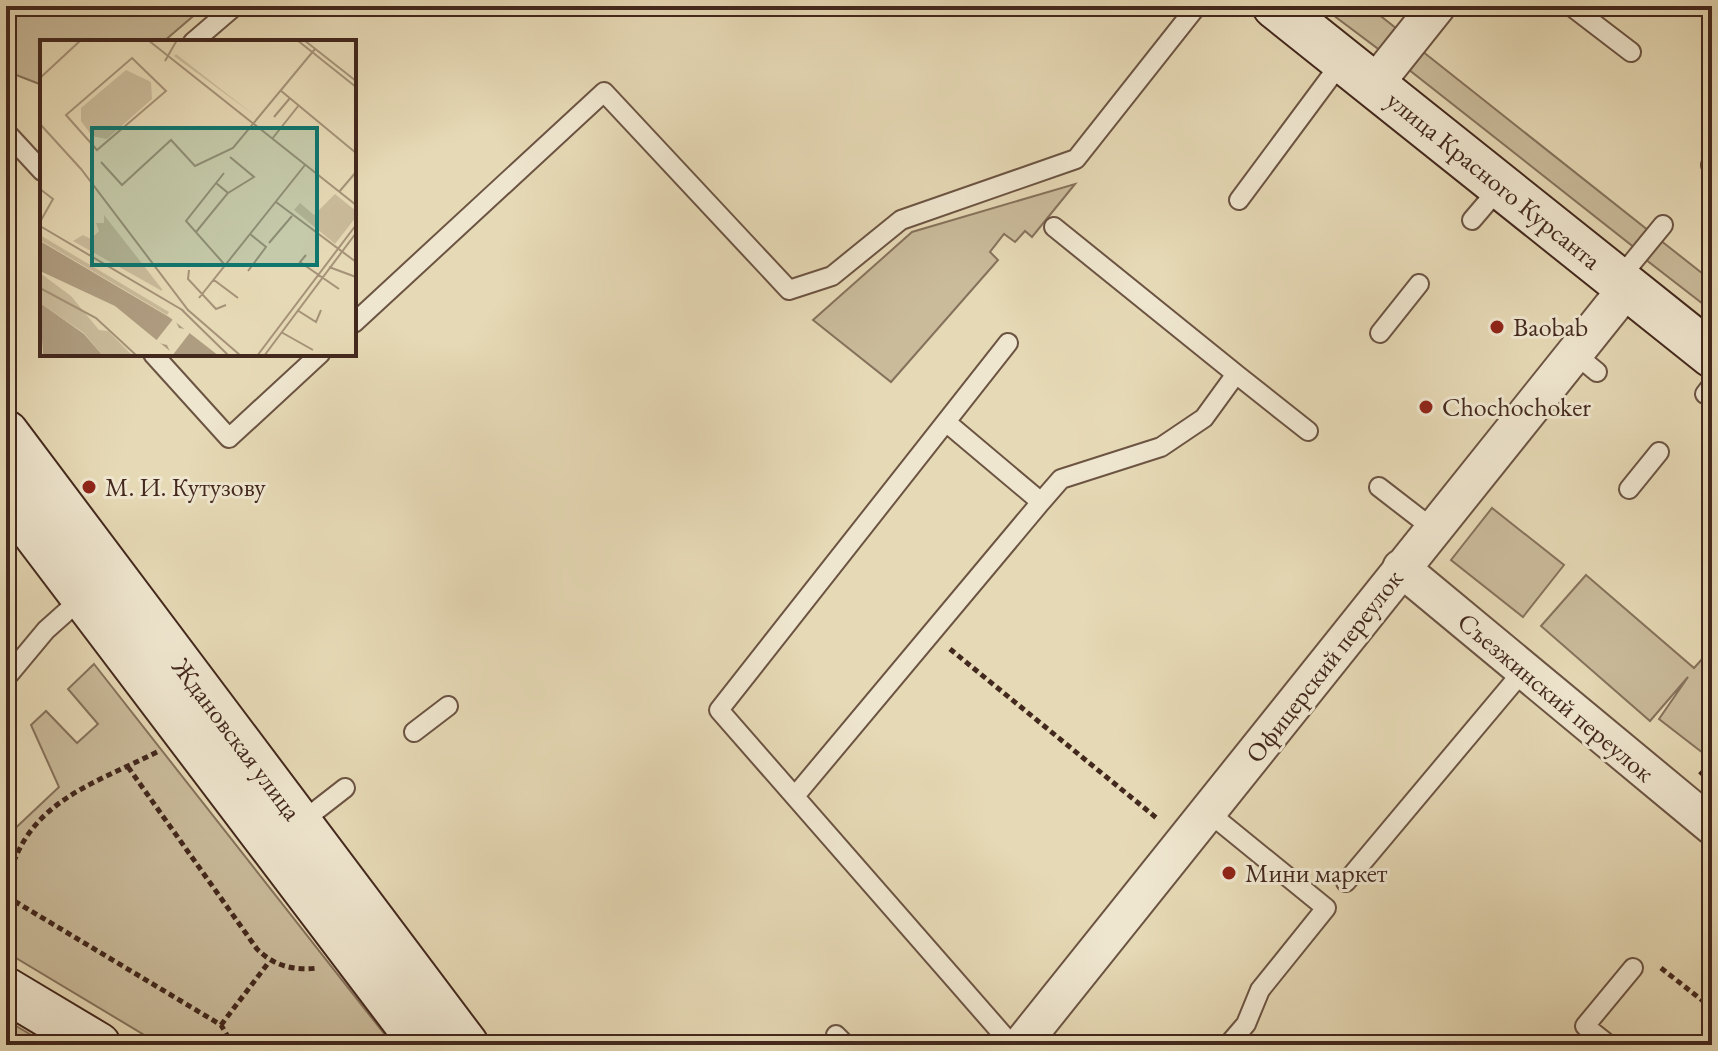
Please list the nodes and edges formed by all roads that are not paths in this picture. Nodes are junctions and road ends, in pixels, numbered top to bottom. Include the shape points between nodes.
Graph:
1 (235, 6) edge
2 (1197, 6) edge
3 (1275, 6) edge
4 (1437, 6) edge
5 (1571, 6) edge
6 (195, 40) edge
7 (1631, 52) dead end
8 (1358, 72) junction
9 (6, 132) edge
10 (40, 169) edge
11 (1501, 186) junction
12 (1239, 200) dead end
13 (1472, 220) dead end
14 (1663, 225) dead end
15 (1054, 227) dead end
16 (1419, 284) dead end
17 (1623, 284) junction
18 (356, 321) edge
19 (1380, 333) dead end
20 (1008, 343) dead end
21 (155, 356) edge
22 (318, 356) edge
23 (1236, 374) junction
24 (1710, 378) edge
25 (946, 422) junction
26 (1309, 424) dead end
27 (6, 433) edge
28 (1659, 452) dead end
29 (1379, 487) dead end
30 (1629, 489) dead end
31 (6, 495) edge
32 (1041, 502) junction
33 (1432, 528) junction
34 (1401, 568) junction
35 (83, 597) junction
36 (1523, 671) junction
37 (6, 678) edge
38 (448, 706) dead end
39 (414, 732) dead end
40 (345, 788) dead end
41 (795, 796) junction
42 (1208, 812) junction
43 (300, 823) junction
44 (1712, 826) edge
45 (1346, 882) dead end
46 (1633, 968) dead end
47 (6, 990) edge
48 (98, 1045) edge
49 (423, 1045) edge
50 (466, 1045) edge
51 (1012, 1045) edge
52 (1021, 1045) edge
53 (1228, 1045) edge
54 (1609, 1045) edge

1 - 6 lane
2 - 18 lane via 1076,159 901,220 832,276 789,290 604,92
3 - 8 main road, улица Красного Курсанта
4 - 8 street
5 - 7 lane
8 - 11 main road, улица Красного Курсанта
8 - 12 lane
9 - 10 lane
11 - 13 lane
11 - 17 main road, улица Красного Курсанта
14 - 17 lane
15 - 23 lane
16 - 19 lane
17 - 24 main road, улица Красного Курсанта
17 - 33 street, Офицерский переулок via 1586,362
20 - 25 lane
21 - 22 lane via 229,438
23 - 26 lane
23 - 32 lane via 1204,418 1172,440 1061,479
25 - 32 lane
25 - 41 lane via 719,710
27 - 43 main road, Ждановская улица
28 - 30 lane
29 - 33 lane
31 - 35 main road, Ждановская улица
32 - 41 lane
33 - 34 street, Офицерский переулок
34 - 36 street, Съезжинский переулок
34 - 42 street, Офицерский переулок
35 - 37 lane via 46,630
35 - 49 main road, Ждановская улица
36 - 44 street, Съезжинский переулок
36 - 45 lane
38 - 39 lane
40 - 43 lane
41 - 51 lane
42 - 52 street, Офицерский переулок
42 - 53 lane via 1326,908 1260,990 1246,1024
43 - 50 main road, Ждановская улица
46 - 54 lane via 1585,1026
47 - 48 main road

